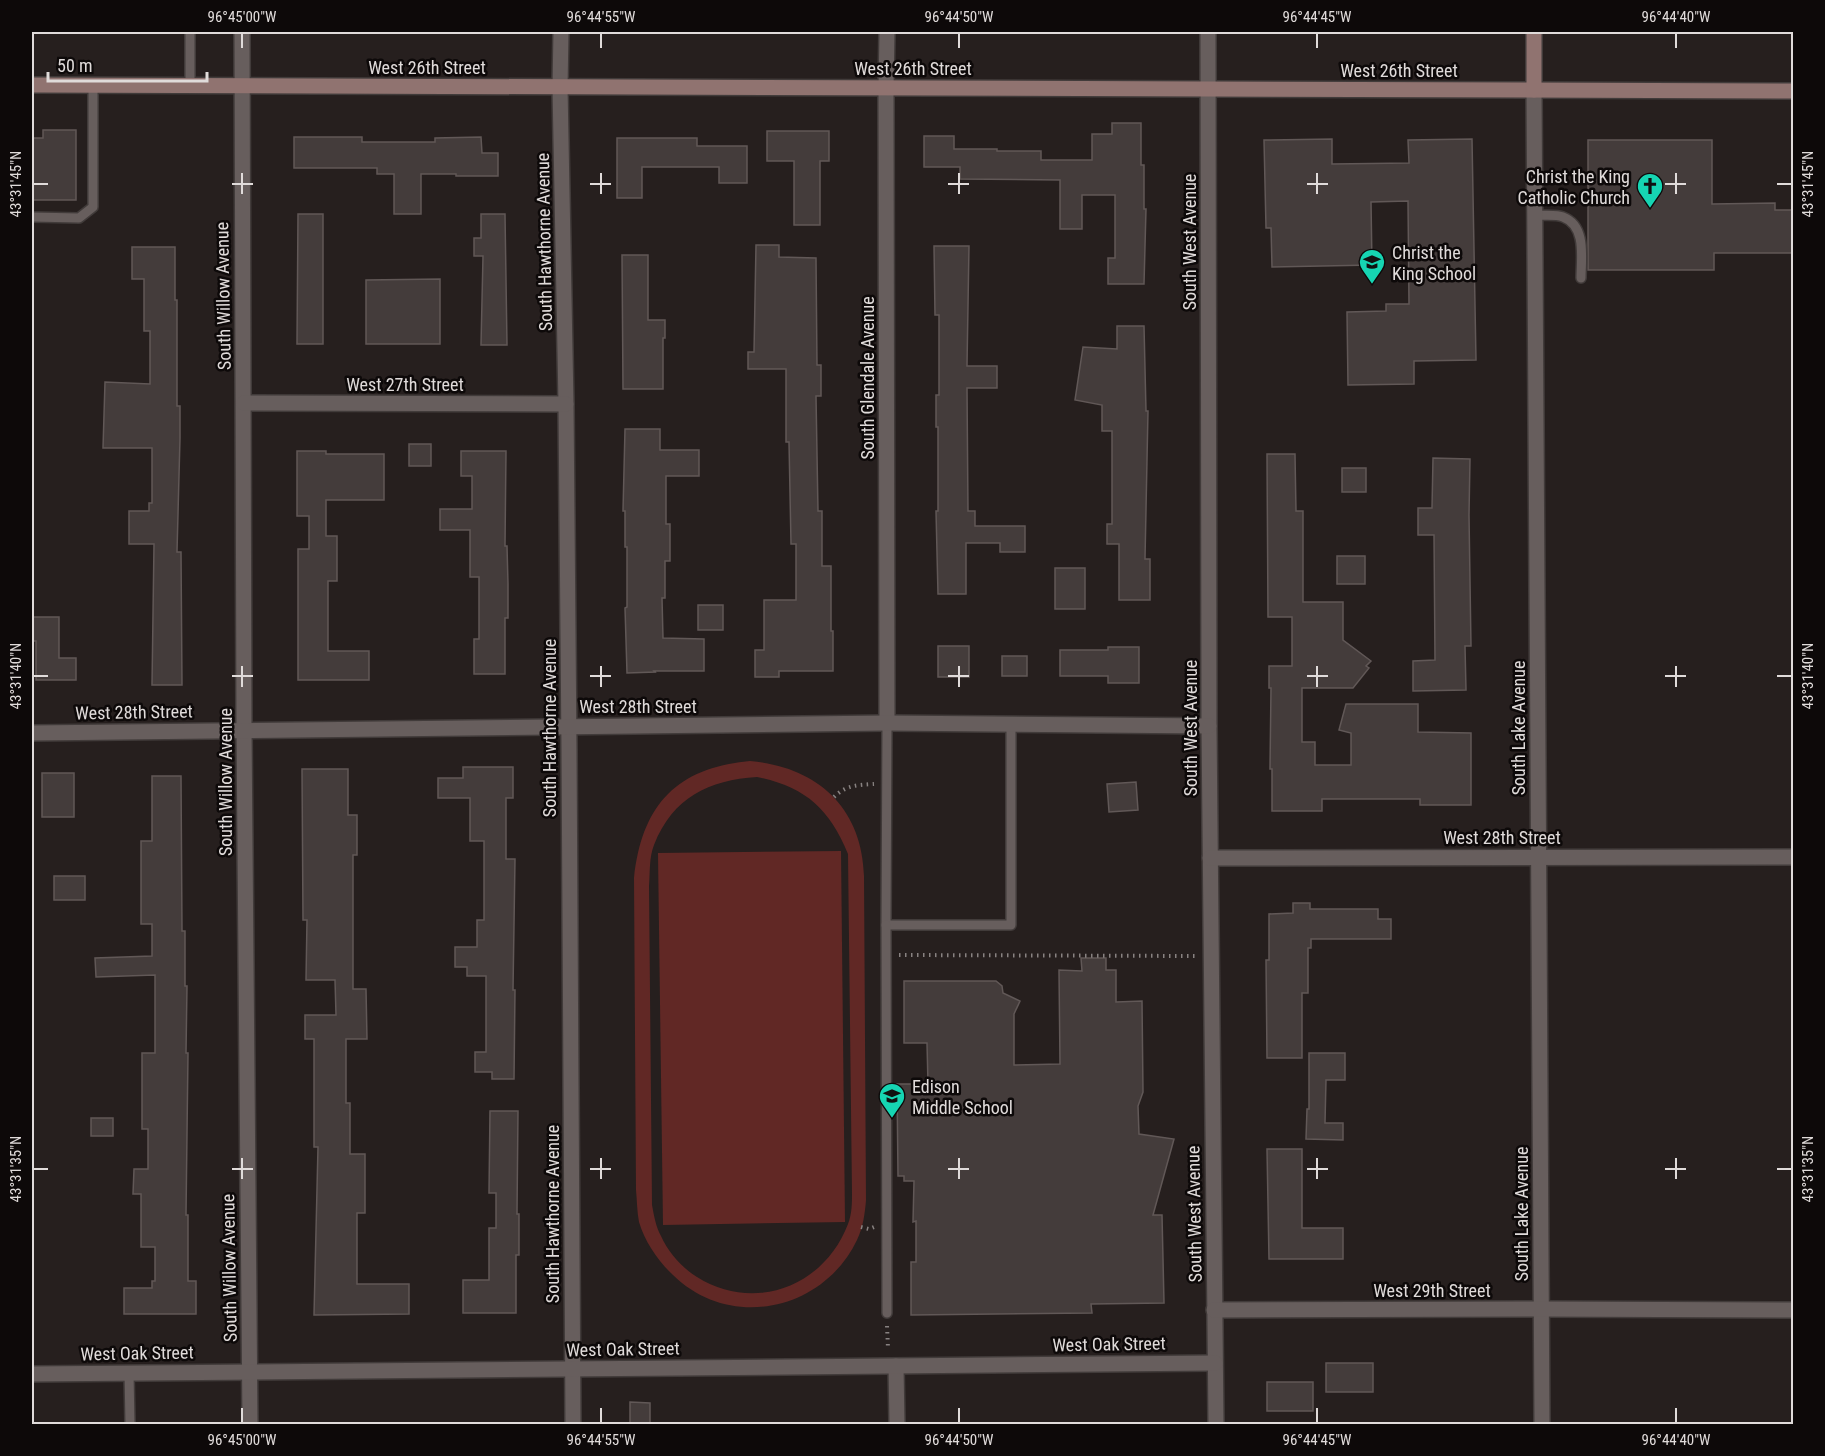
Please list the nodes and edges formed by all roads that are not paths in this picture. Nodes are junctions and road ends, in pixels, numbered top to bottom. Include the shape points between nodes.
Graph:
1 (190, 32) edge
2 (242, 32) edge
3 (561, 32) edge
4 (887, 32) edge
5 (1208, 32) edge
6 (1534, 32) edge
7 (32, 85) edge
8 (93, 85) junction
9 (190, 86) junction
10 (241, 86) junction
11 (560, 87) junction
12 (886, 88) junction
13 (1208, 89) junction
14 (1534, 90) junction
15 (1794, 91) edge
16 (1534, 215) junction
17 (32, 217) edge
18 (1581, 278) dead end
19 (244, 403) junction
20 (566, 404) junction
21 (886, 723) junction
22 (1011, 725) junction
23 (569, 726) junction
24 (1209, 726) junction
25 (244, 730) junction
26 (32, 733) edge
27 (1538, 856) junction
28 (1794, 857) edge
29 (1210, 858) junction
30 (886, 925) junction
31 (1541, 1309) junction
32 (1214, 1310) junction
33 (1794, 1310) edge
34 (886, 1313) road end
35 (1215, 1363) junction
36 (892, 1366) junction
37 (573, 1369) junction
38 (250, 1372) junction
39 (129, 1373) junction
40 (32, 1374) edge
41 (130, 1425) edge
42 (250, 1425) edge
43 (573, 1425) edge
44 (897, 1425) edge
45 (1216, 1425) edge
46 (1542, 1425) edge

1 - 9 lane
2 - 10 street, South Willow Avenue
3 - 11 street, South Hawthorne Avenue
4 - 12 street, South Glendale Avenue
5 - 13 street, South West Avenue
6 - 14 main road, South Lake Avenue
7 - 8 main road, West 26th Street
8 - 9 main road, West 26th Street
8 - 17 lane via 93,207 79,218
9 - 10 main road, West 26th Street
10 - 11 main road, West 26th Street
10 - 19 street, South Willow Avenue
11 - 12 main road, West 26th Street
11 - 20 street, South Hawthorne Avenue
12 - 13 main road, West 26th Street
12 - 21 street, South Glendale Avenue
13 - 14 main road, West 26th Street
13 - 24 street, South West Avenue
14 - 15 main road, West 26th Street
14 - 16 street, South Lake Avenue
16 - 18 lane via 1562,216 1574,226 1581,244
16 - 27 street, South Lake Avenue
19 - 20 street, West 27th Street
19 - 25 street, South Willow Avenue
20 - 23 street, South Hawthorne Avenue
21 - 22 street, West 28th Street
21 - 23 street, West 28th Street
21 - 30 lane
22 - 24 street, West 28th Street
22 - 30 lane via 1011,925
23 - 25 street, West 28th Street
23 - 37 street, South Hawthorne Avenue
24 - 29 street, South West Avenue
25 - 26 street, West 28th Street
25 - 38 street, South Willow Avenue
27 - 28 street, West 28th Street
27 - 29 street, West 28th Street
27 - 31 street, South Lake Avenue
29 - 32 street, South West Avenue
30 - 34 lane
31 - 32 street, West 29th Street
31 - 33 street, West 29th Street
31 - 46 street, South Lake Avenue
32 - 35 street, South West Avenue
35 - 36 street, West Oak Street
35 - 45 street, South West Avenue
36 - 37 street, West Oak Street
36 - 44 street
37 - 38 street, West Oak Street
37 - 43 street, South Hawthorne Avenue
38 - 39 street, West Oak Street
38 - 42 street, South Willow Avenue
39 - 40 street, West Oak Street
39 - 41 lane

